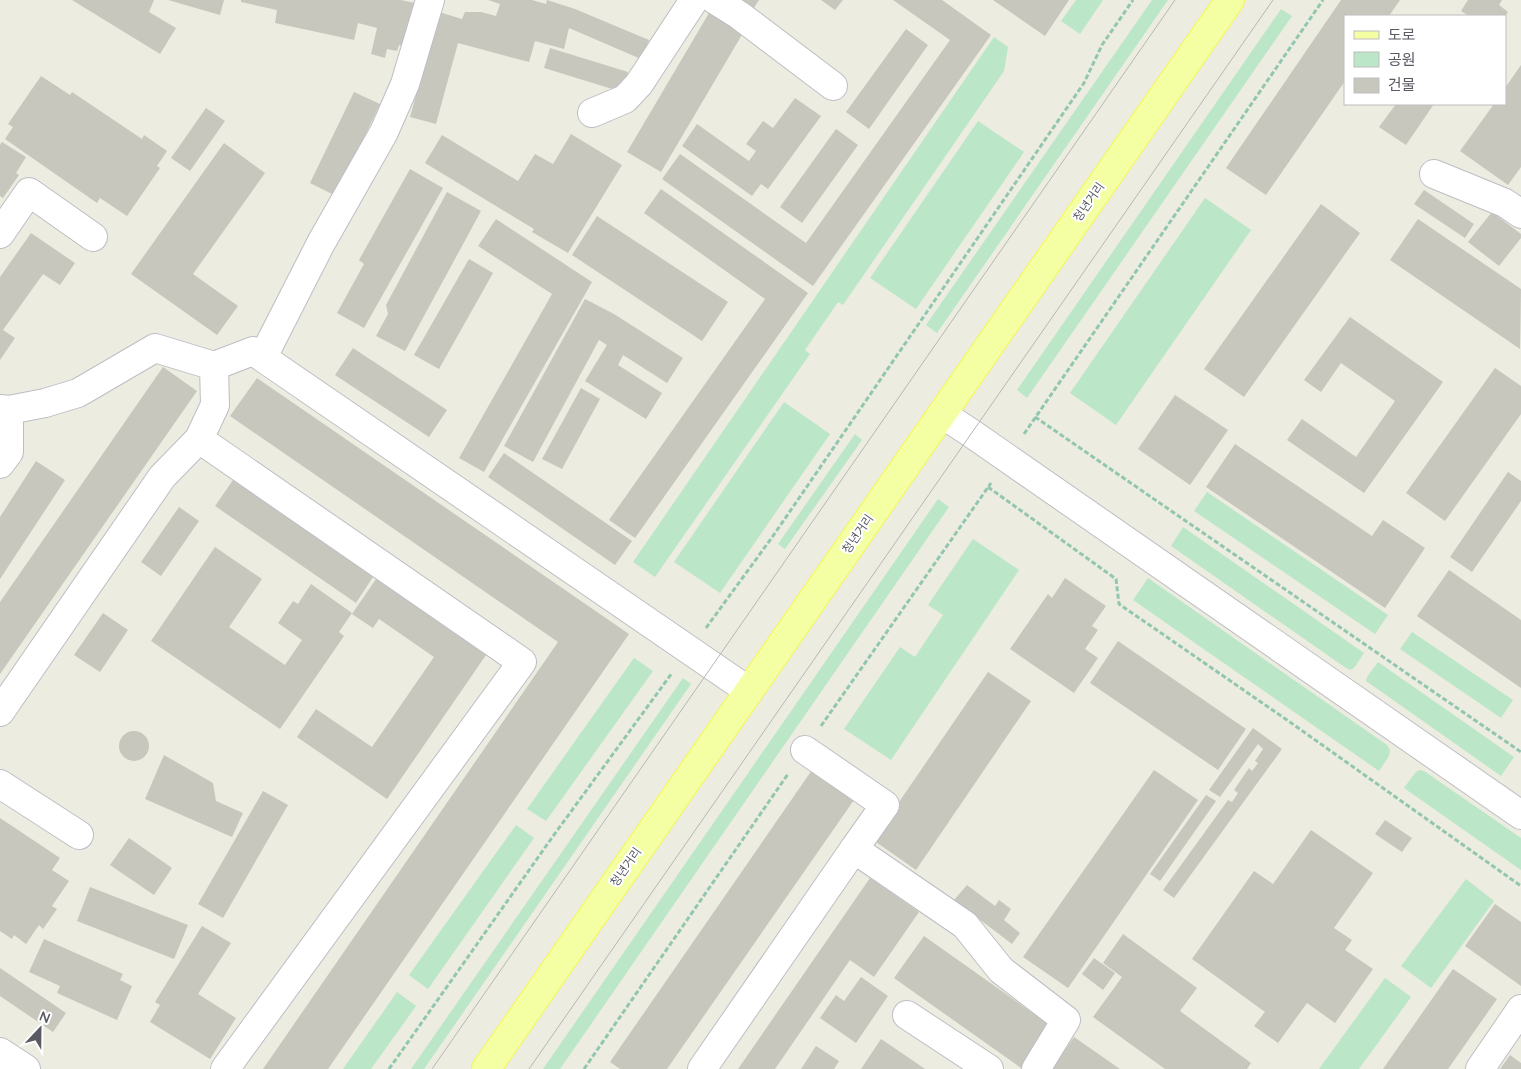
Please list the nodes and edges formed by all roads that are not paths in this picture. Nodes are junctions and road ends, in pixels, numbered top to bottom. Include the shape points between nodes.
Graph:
1 (430, 0) edge
2 (694, 0) edge
3 (715, 0) edge
4 (1230, 0) edge
5 (833, 86) dead end
6 (592, 113) dead end
7 (1434, 174) dead end
8 (1521, 214) edge
9 (0, 234) edge
10 (92, 237) dead end
11 (263, 357) junction
12 (214, 366) junction
13 (5, 409) edge
14 (942, 414) junction
15 (199, 439) junction
16 (0, 464) edge
17 (749, 691) junction
18 (0, 712) edge
19 (805, 750) road end
20 (0, 784) edge
21 (1521, 815) edge
22 (78, 834) dead end
23 (854, 849) junction
24 (1521, 1009) edge
25 (907, 1015) dead end
26 (0, 1052) edge
27 (26, 1069) edge
28 (225, 1069) edge
29 (486, 1069) edge
30 (702, 1069) edge
31 (989, 1069) edge
32 (1036, 1069) edge
33 (1480, 1069) edge

1 - 11 street via 406,84 384,132 321,243
2 - 6 street via 640,84 625,99
3 - 5 street
4 - 14 main road, 청년거리
7 - 8 street via 1505,203
9 - 10 street via 29,192
11 - 12 street via 253,351
11 - 17 street
12 - 13 street via 155,348 78,393 45,403
12 - 15 street via 215,405
13 - 16 street via 9,452
14 - 17 main road, 청년거리
14 - 21 street
15 - 18 street via 162,477
15 - 28 street via 522,662
17 - 29 main road, 청년거리
19 - 23 street via 885,805
20 - 22 street
23 - 30 street
23 - 32 street via 965,925 1001,970 1066,1020
24 - 33 street
25 - 31 street
26 - 27 street

